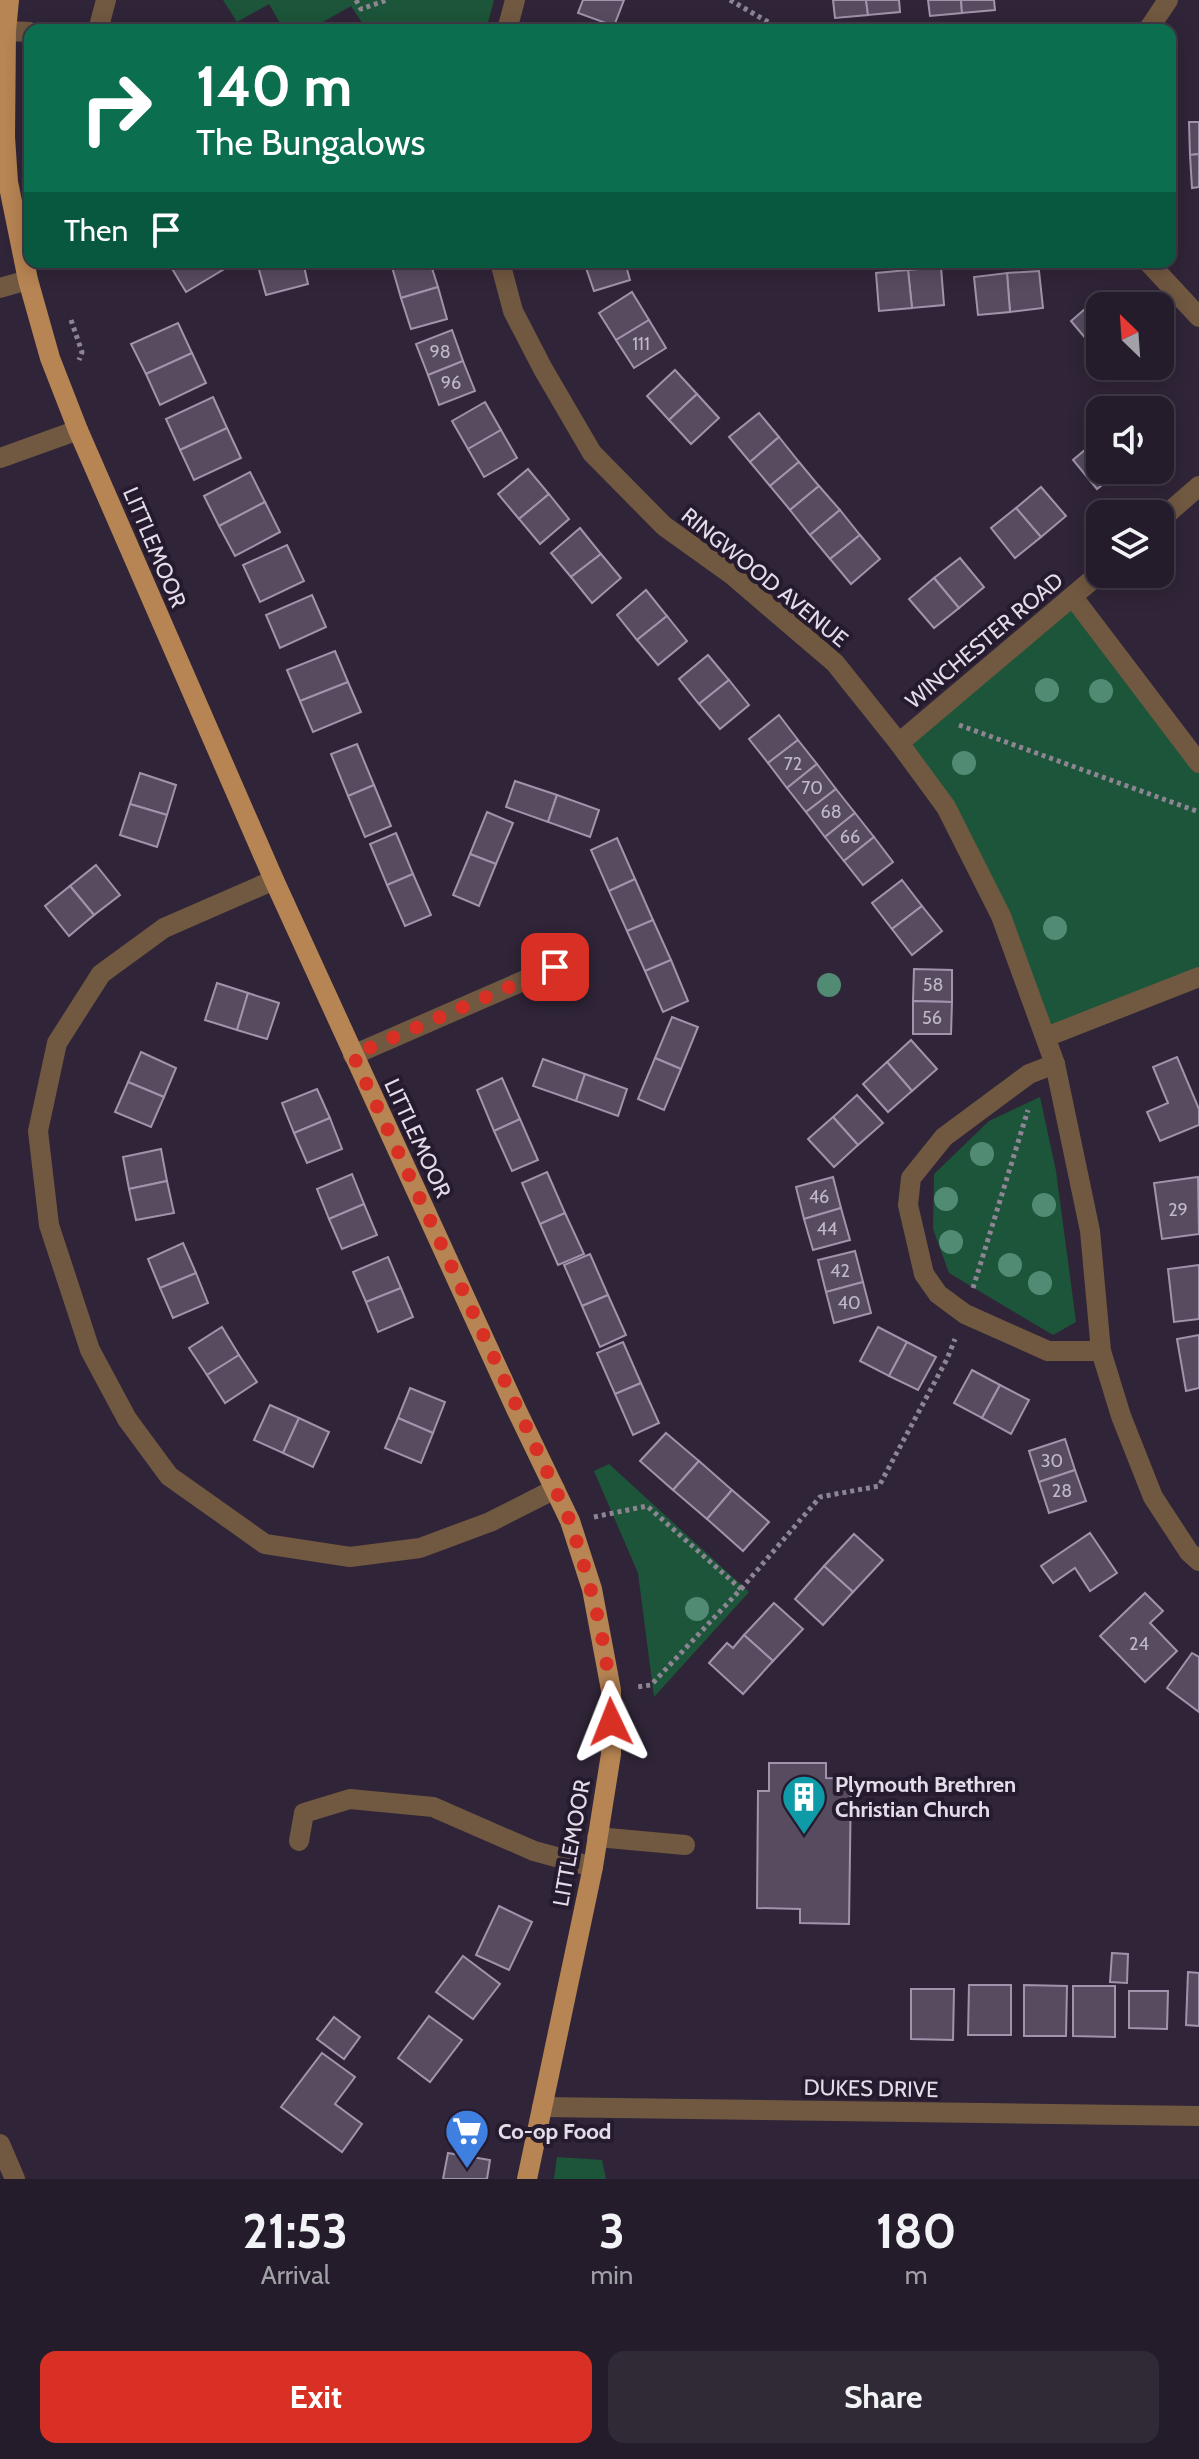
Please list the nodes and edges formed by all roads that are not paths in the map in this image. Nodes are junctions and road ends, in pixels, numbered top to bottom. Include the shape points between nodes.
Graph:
1 (106, 0) edge
2 (515, 0) edge
3 (1168, 0) edge
4 (5, 15) edge
5 (100, 24) edge
6 (509, 24) edge
7 (1152, 24) edge
8 (24, 28) edge
9 (24, 260) edge
10 (26, 268) edge
11 (502, 268) edge
12 (1154, 268) edge
13 (28, 280) junction
14 (0, 288) edge
15 (1199, 317) edge
16 (78, 430) junction
17 (0, 458) edge
18 (1199, 486) edge
19 (1174, 508) edge
20 (1086, 585) edge
21 (1073, 597) junction
22 (899, 743) junction
23 (1199, 763) edge
24 (274, 880) junction
25 (555, 967) dead end
26 (1199, 977) edge
27 (1046, 1037) junction
28 (353, 1055) junction
29 (1055, 1064) junction
30 (1101, 1351) junction
31 (555, 1489) junction
32 (1199, 1561) edge
33 (597, 1837) junction
34 (299, 1841) dead end
35 (685, 1845) dead end
36 (593, 1867) junction
37 (542, 2107) junction
38 (1199, 2116) edge
39 (0, 2144) edge
40 (15, 2179) edge
41 (527, 2179) edge

1 - 5 street
2 - 6 street
3 - 7 street
4 - 8 street
4 - 9 main road, LITTLEMOOR via 8,182
10 - 13 main road, LITTLEMOOR
11 - 22 street, RINGWOOD AVENUE via 513,311 592,453 664,526 731,574 835,663
12 - 15 street
13 - 14 street
13 - 16 main road, LITTLEMOOR
16 - 17 street
16 - 24 main road, LITTLEMOOR
18 - 19 street
20 - 21 street, WINCHESTER ROAD
21 - 22 street, WINCHESTER ROAD
21 - 23 street
22 - 27 street, RINGWOOD AVENUE via 946,807 978,869
24 - 28 main road, LITTLEMOOR
24 - 31 street via 164,928 101,974 57,1043 38,1131 49,1225 90,1350 127,1419 169,1476 265,1544 350,1557 420,1548 490,1522
25 - 28 street
26 - 27 street
27 - 29 street, RINGWOOD AVENUE
28 - 31 main road, LITTLEMOOR
29 - 30 street, RINGWOOD AVENUE via 1090,1231
29 - 30 street via 1029,1074 944,1137 911,1178 908,1205 924,1274 938,1294 965,1314 1048,1351
30 - 32 street, RINGWOOD AVENUE via 1153,1497
31 - 33 main road, LITTLEMOOR via 592,1589 611,1690 611,1754
33 - 35 street
33 - 36 main road, LITTLEMOOR
34 - 36 street via 304,1813 350,1799 433,1807 534,1851
36 - 37 main road, LITTLEMOOR
37 - 38 street, DUKES DRIVE
37 - 41 main road, LITTLEMOOR
39 - 40 street

